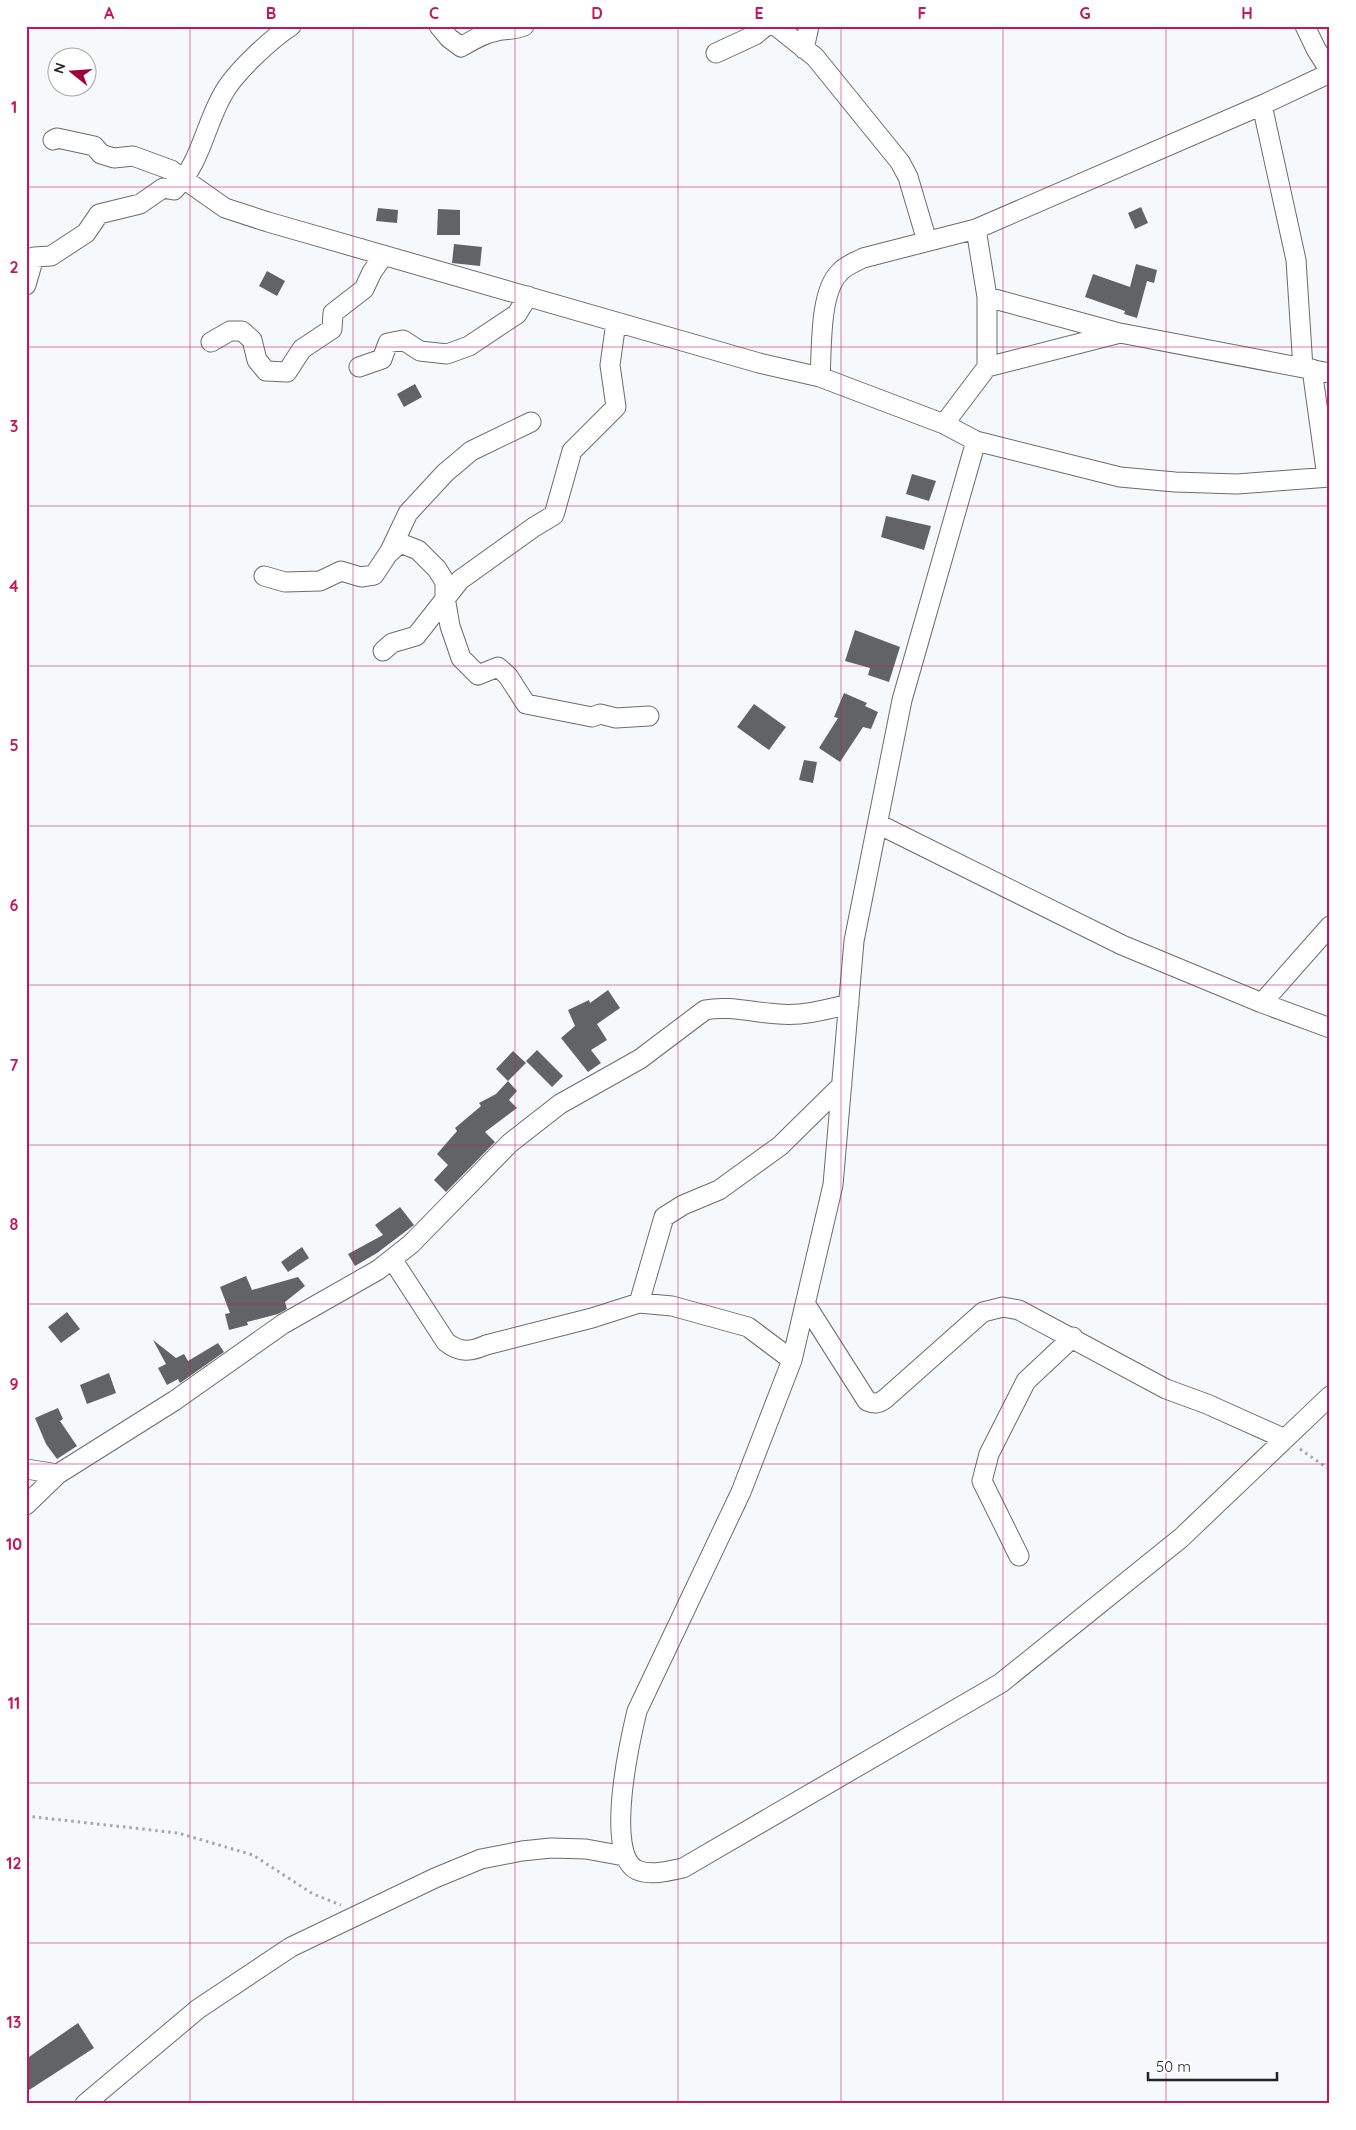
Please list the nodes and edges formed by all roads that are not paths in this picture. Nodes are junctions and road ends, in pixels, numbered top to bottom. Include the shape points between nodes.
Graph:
1 (291, 26) edge
2 (439, 26) edge
3 (524, 26) edge
4 (766, 26) edge
5 (776, 26) edge
6 (809, 26) edge
7 (1305, 26) edge
8 (804, 49) junction
9 (716, 53) dead end
10 (1330, 72) edge
11 (1262, 105) junction
12 (53, 140) dead end
13 (184, 180) junction
14 (976, 229) junction
15 (927, 242) junction
16 (384, 255) junction
17 (26, 285) edge
18 (528, 296) junction
19 (987, 297) junction
20 (616, 322) junction
21 (1120, 334) junction
22 (211, 342) dead end
23 (987, 366) junction
24 (359, 368) dead end
25 (1315, 370) edge
26 (820, 377) junction
27 (531, 422) dead end
28 (944, 424) junction
29 (976, 441) junction
30 (1328, 477) edge
31 (388, 554) junction
32 (264, 576) dead end
33 (445, 597) junction
34 (383, 651) dead end
35 (648, 716) dead end
36 (878, 824) junction
37 (1330, 926) edge
38 (1262, 1003) junction
39 (849, 1004) junction
40 (1330, 1028) edge
41 (842, 1085) junction
42 (392, 1259) junction
43 (639, 1303) junction
44 (806, 1305) junction
45 (1073, 1337) junction
46 (792, 1360) junction
47 (1330, 1396) edge
48 (1285, 1439) junction
49 (26, 1469) edge
50 (58, 1474) junction
51 (26, 1505) edge
52 (1018, 1556) dead end
53 (624, 1856) junction
54 (85, 2104) edge

1 - 13 street via 243,68 223,94
2 - 3 street via 461,46 482,35
4 - 9 street via 755,35
5 - 8 street
6 - 8 street
7 - 10 street
8 - 15 street via 815,57 900,162 908,177
10 - 11 street
11 - 14 street
11 - 25 street via 1296,260
12 - 13 street via 58,138 94,146 101,154 114,158 133,156 171,170
13 - 16 street via 225,208
13 - 17 street via 174,190 163,188 140,204 99,214 86,233 51,256 34,257
14 - 15 street
14 - 19 street
15 - 26 street via 864,258 840,272 826,300
16 - 18 street
16 - 22 street via 364,289 333,313 332,328 302,349 287,372 266,370 257,360 252,340 242,331 230,331
18 - 20 street
18 - 24 street via 518,314 469,346 447,354 420,351 403,340 388,343 382,359
19 - 21 street
19 - 23 street
20 - 26 street
20 - 33 street via 610,365 616,407 572,451 554,515 460,580
21 - 23 street
21 - 25 street
23 - 28 street
25 - 30 street
26 - 28 street
27 - 31 street via 471,451 445,473 408,513
28 - 29 street
29 - 30 street via 1138,479 1237,484
29 - 36 street via 902,700
31 - 32 street via 374,575 361,577 341,571 320,581 285,582
31 - 33 street via 400,543 418,550 445,582
33 - 34 street via 416,636 392,643
33 - 35 street via 450,626 461,658 478,675 498,667 508,676 526,704 592,717 600,714 616,718
36 - 38 street via 1122,945
36 - 39 street via 854,941
37 - 38 street
38 - 40 street
39 - 41 street
39 - 42 street via 807,1014 705,1010 640,1059 560,1104 510,1143
41 - 43 street via 780,1146 719,1190 682,1205 664,1217
41 - 44 street via 833,1185
42 - 43 street via 446,1342 465,1351
42 - 50 street via 283,1324 174,1401
43 - 46 street via 672,1306 748,1327
44 - 45 street via 867,1401 874,1404 885,1399 983,1312 994,1308 1019,1310
44 - 46 street
45 - 48 street via 1166,1389
45 - 52 street via 1026,1381 989,1454 982,1481
46 - 53 street via 741,1492 637,1711 628,1750 620,1828
47 - 48 street
48 - 53 street via 1182,1538 1001,1683 683,1868 645,1872 629,1865
49 - 50 street
50 - 51 street
53 - 54 street via 586,1849 522,1851 481,1860 435,1878 291,1947 198,2009

